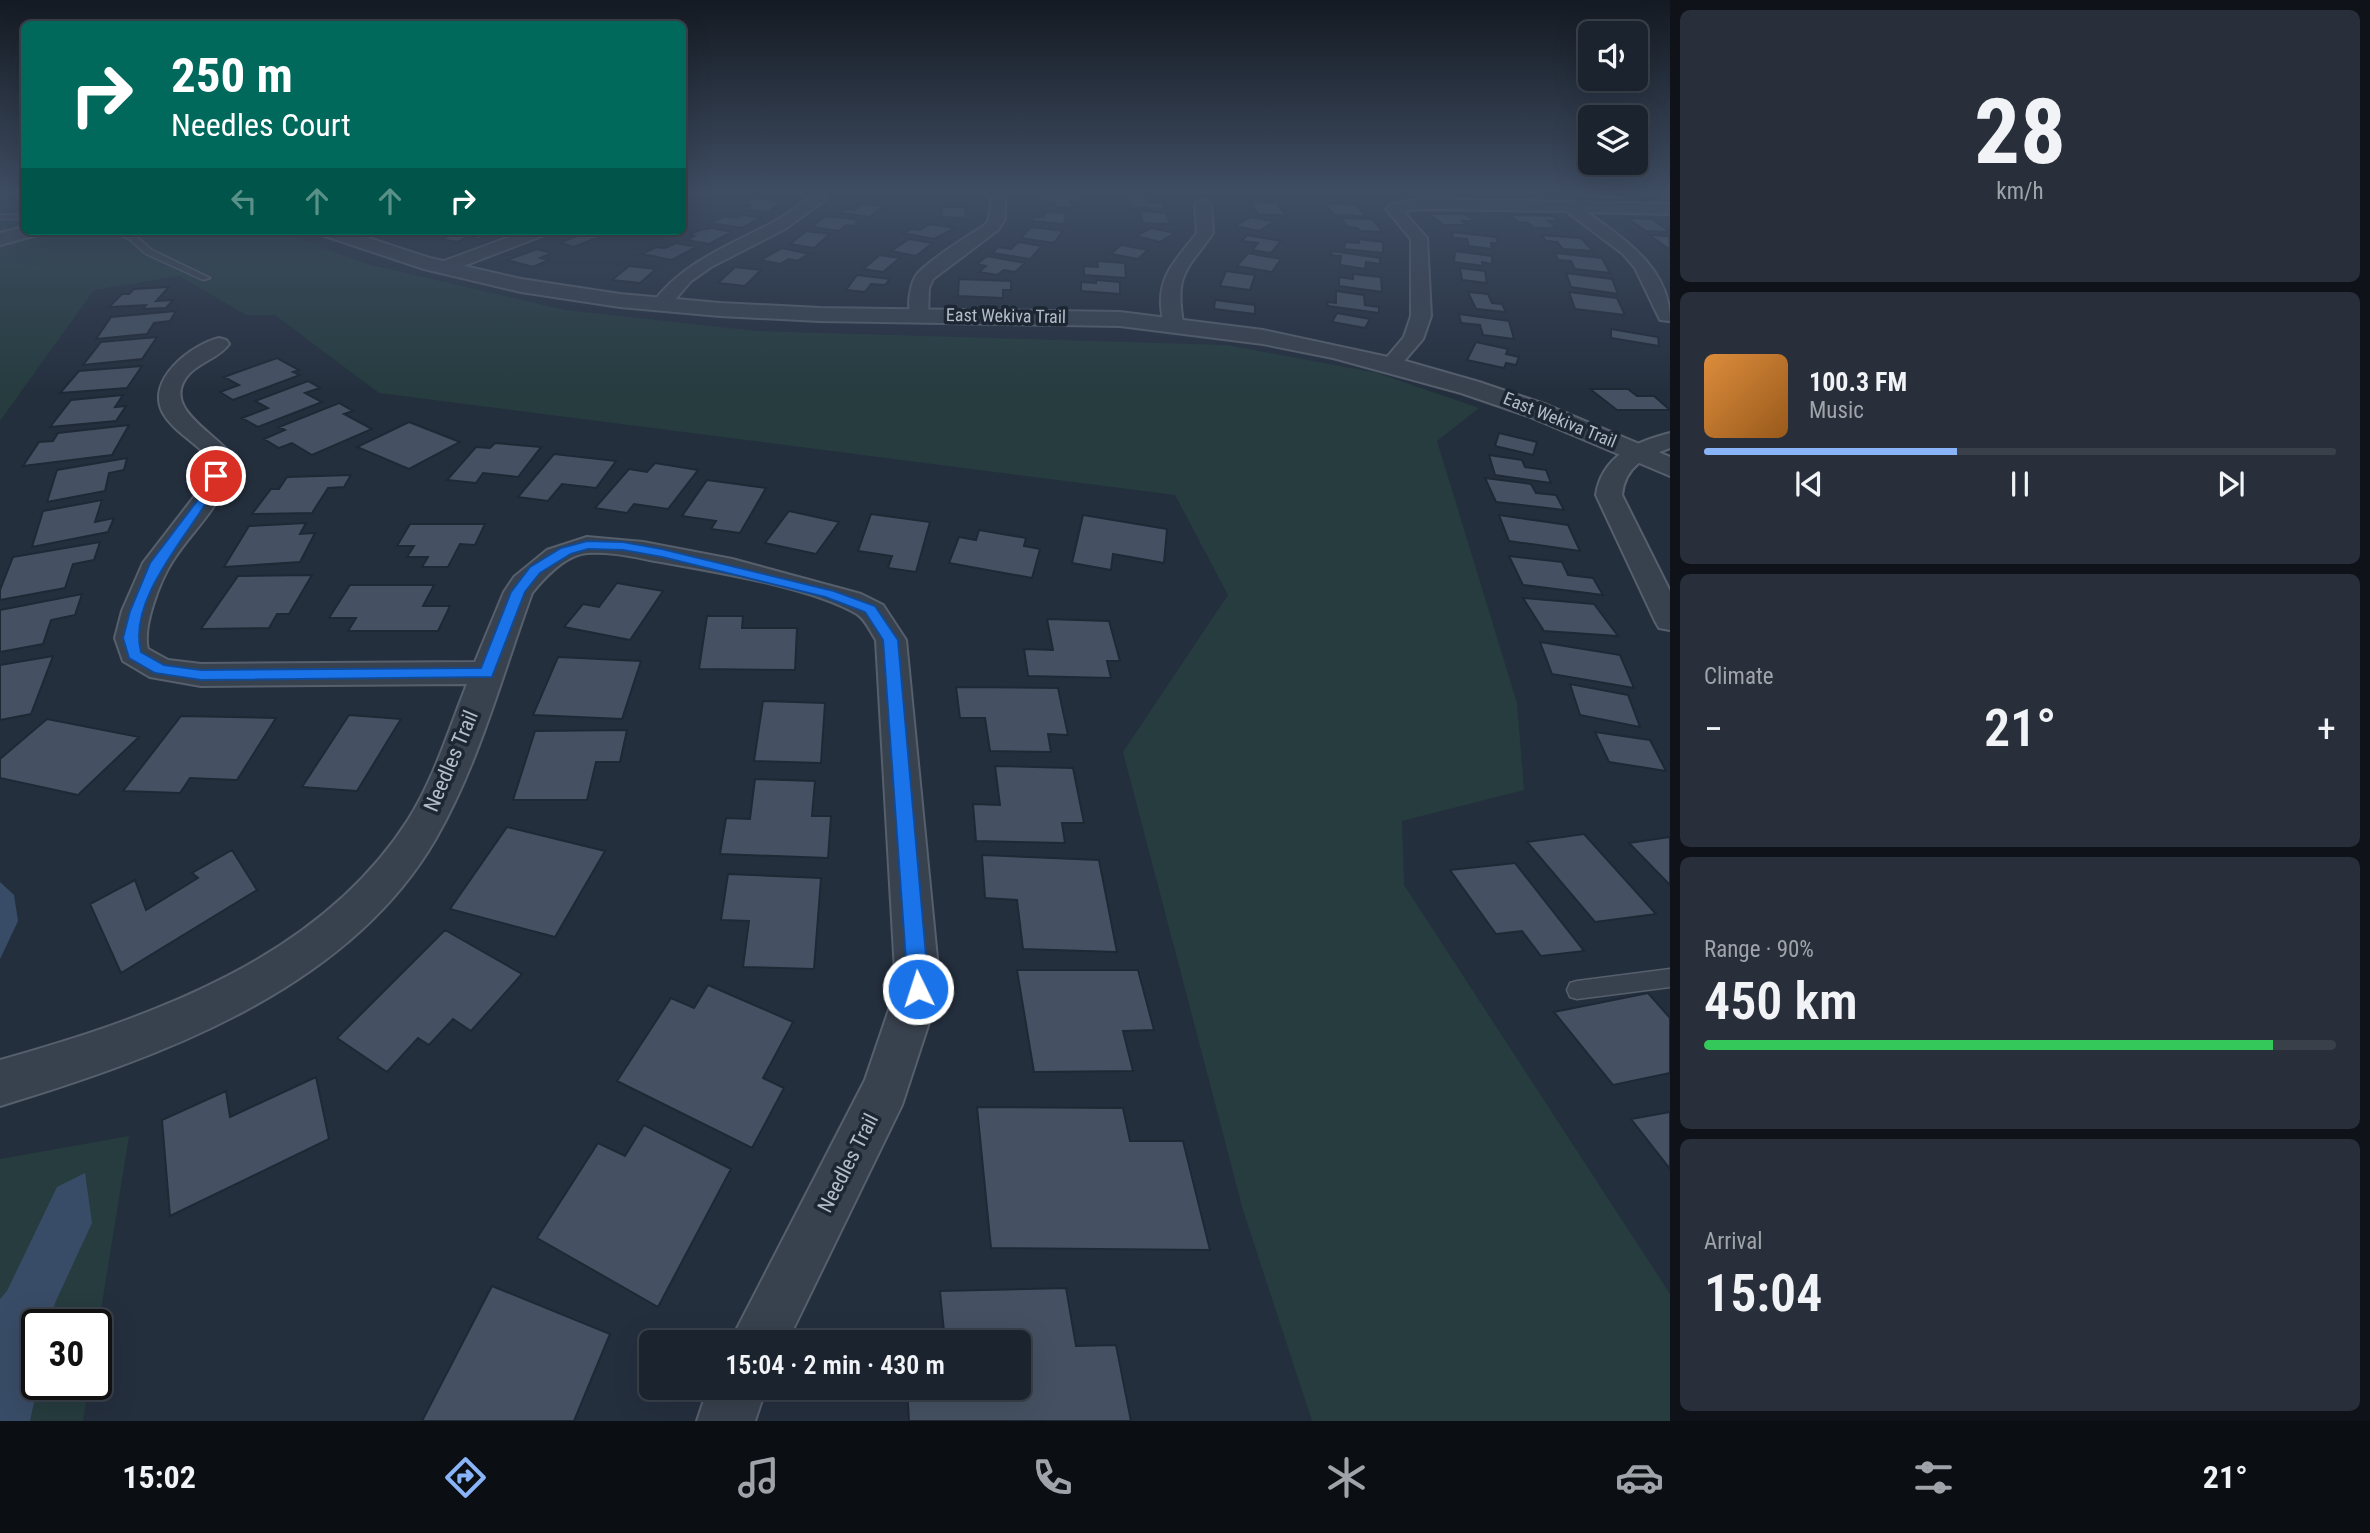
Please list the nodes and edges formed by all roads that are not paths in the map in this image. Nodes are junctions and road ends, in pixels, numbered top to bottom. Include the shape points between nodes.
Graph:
1 (165, 259) edge
2 (415, 259) edge
3 (465, 259) edge
4 (712, 259) edge
5 (948, 259) edge
6 (1182, 259) edge
7 (1421, 259) edge
8 (1637, 259) edge
9 (442, 268) junction
10 (206, 278) dead end
11 (660, 305) junction
12 (919, 314) junction
13 (1667, 316) dead end
14 (1173, 323) junction
15 (219, 344) dead end
16 (1392, 363) junction
17 (1670, 440) edge
18 (1637, 451) junction
19 (1670, 467) edge
20 (1670, 621) edge
21 (487, 673) junction
22 (1670, 978) edge
23 (1577, 990) dead end
24 (0, 1083) edge
25 (764, 1330) edge
26 (733, 1400) edge
27 (726, 1421) edge

1 - 10 lane
2 - 9 street, East Wekiva Trail
3 - 9 street
4 - 11 street via 685,277
5 - 12 street via 925,276
6 - 14 street via 1170,282
7 - 16 street via 1420,316 1413,339
8 - 13 street
9 - 11 street, East Wekiva Trail via 529,288
11 - 12 street, East Wekiva Trail
12 - 14 street, East Wekiva Trail
14 - 16 street, East Wekiva Trail via 1282,339
15 - 21 street via 179,372 171,390 178,418 207,439 219,455 206,498 157,563 130,638 134,654 161,670 201,675
16 - 18 street, East Wekiva Trail via 1499,395
17 - 18 street
18 - 19 street, East Wekiva Trail
18 - 20 street via 1615,470 1609,480 1609,495
21 - 24 street, Needles Trail via 444,789 412,846 375,890 323,939 265,977 177,1021 70,1064
21 - 25 street, Needles Trail via 518,592 535,570 566,551 587,545 662,553 829,594 870,609 891,640 918,989 885,1089
22 - 23 lane
26 - 27 street

